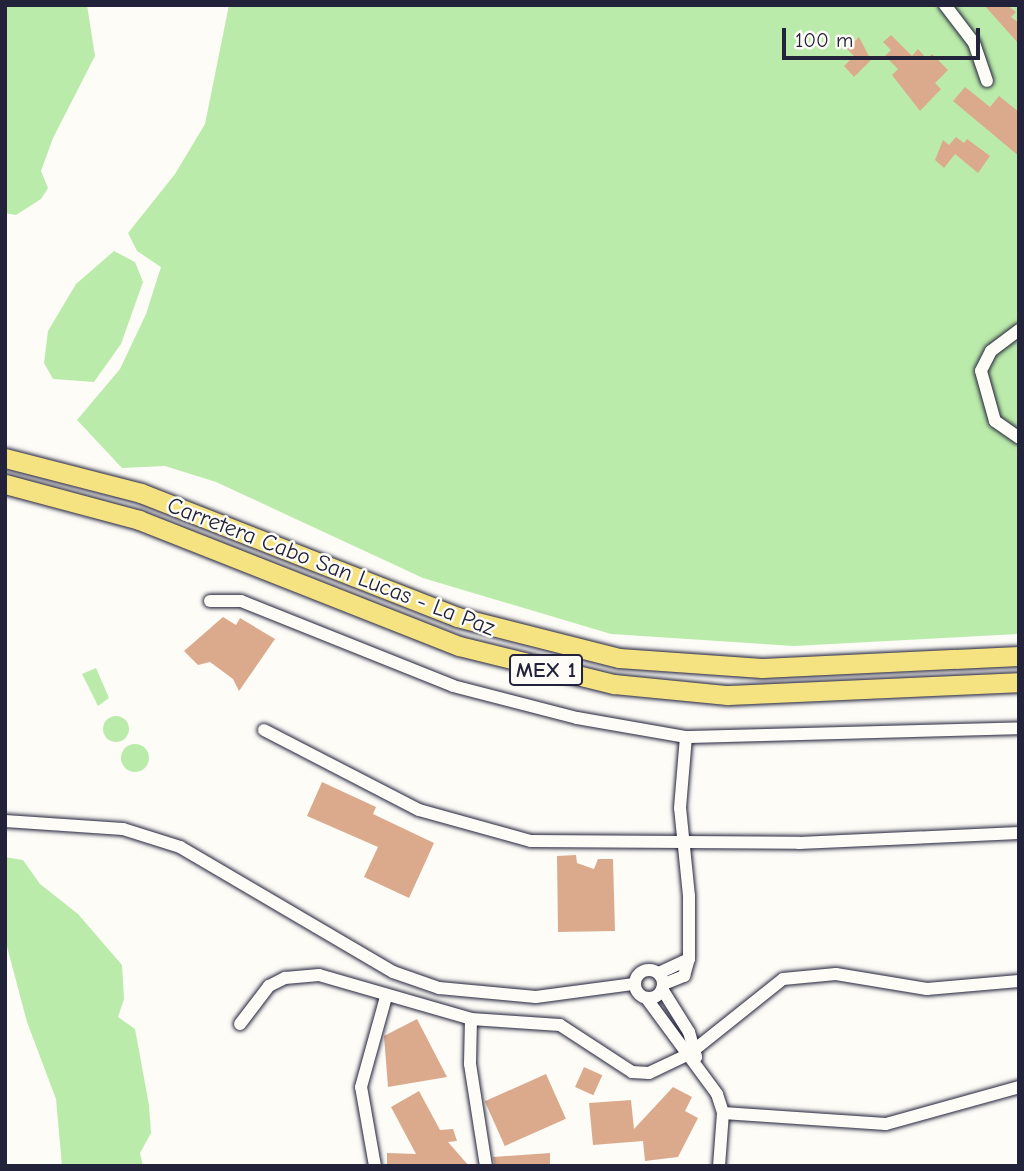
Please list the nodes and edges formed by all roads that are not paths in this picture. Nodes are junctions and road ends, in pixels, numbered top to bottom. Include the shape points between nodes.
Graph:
1 (945, 5) edge
2 (987, 81) dead end
3 (1019, 330) edge
4 (1019, 438) edge
5 (5, 445) edge
6 (5, 458) edge
7 (104, 481) junction
8 (5, 484) edge
9 (210, 601) dead end
10 (1019, 656) edge
11 (1019, 682) edge
12 (1019, 728) edge
13 (264, 730) dead end
14 (686, 737) junction
15 (5, 821) edge
16 (1019, 832) edge
17 (682, 839) junction
18 (1019, 981) edge
19 (662, 982) junction
20 (634, 984) junction
21 (386, 997) junction
22 (647, 999) junction
23 (471, 1019) junction
24 (240, 1024) dead end
25 (694, 1056) junction
26 (1019, 1087) edge
27 (723, 1113) junction
28 (375, 1166) edge
29 (486, 1166) edge
30 (719, 1166) edge

1 - 2 street via 974,43
3 - 4 street via 991,351 981,371 995,421
5 - 7 highway via 57,457
6 - 7 highway, Carretera Cabo San Lucas - La Paz / MEX 1
7 - 10 highway, Carretera Cabo San Lucas - La Paz / MEX 1 via 431,608 619,658 762,668
8 - 11 highway, Carretera Cabo San Lucas - La Paz / MEX 1 via 100,508 459,646 614,684 741,695
9 - 14 street via 241,601 453,686 577,718
12 - 14 street
13 - 17 street via 419,810 476,829 531,841
14 - 17 street
15 - 20 street via 72,822 180,847 393,972 439,988 536,997
16 - 17 street via 799,843
17 - 19 street via 689,958 684,976
18 - 25 street via 927,989 836,975 801,975 762,992
19 - 20 street via 643,972
19 - 22 street
19 - 25 street
20 - 22 street
21 - 23 street
21 - 24 street via 319,975 285,978 260,994
21 - 28 street via 361,1087
22 - 25 street
23 - 25 street via 559,1025 641,1074
23 - 29 street via 470,1064
25 - 27 street
26 - 27 street via 887,1124
27 - 30 street

